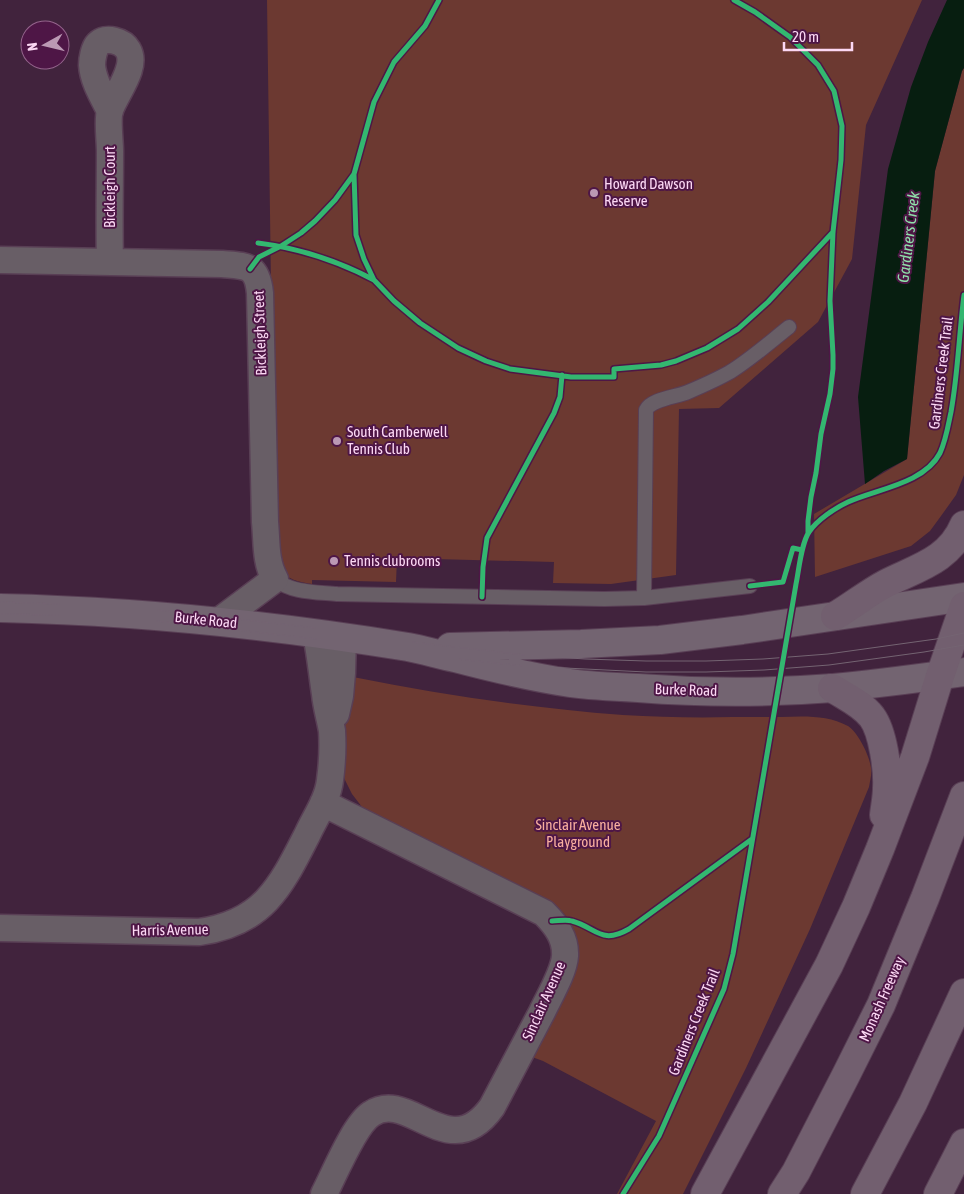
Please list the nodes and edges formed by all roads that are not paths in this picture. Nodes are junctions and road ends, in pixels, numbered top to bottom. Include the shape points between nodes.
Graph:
1 (110, 111) dead end
2 (0, 260) edge
3 (110, 262) junction
4 (789, 327) dead end
5 (964, 525) edge
6 (275, 579) junction
7 (750, 586) dead end
8 (964, 596) edge
9 (644, 598) junction
10 (964, 606) edge
11 (0, 608) edge
12 (835, 616) junction
13 (219, 621) junction
14 (316, 634) junction
15 (343, 638) junction
16 (411, 648) junction
17 (954, 674) edge
18 (832, 688) junction
19 (332, 732) junction
20 (964, 796) edge
21 (322, 804) junction
22 (880, 849) junction
23 (0, 928) edge
24 (964, 993) edge
25 (964, 1143) edge
26 (324, 1194) edge
27 (704, 1194) edge
28 (782, 1194) edge
29 (864, 1194) edge
30 (938, 1194) edge

1 - 3 street, Bickleigh Court
2 - 3 street, Bickleigh Street
3 - 6 street, Bickleigh Street via 222,264 245,266 255,274 260,293 268,565
4 - 9 lane via 731,372 685,393 648,405
5 - 12 highway via 951,546 937,559 884,584
6 - 9 lane via 294,589 337,594
6 - 13 street
7 - 9 lane
8 - 12 main road, Burke Road
10 - 17 highway
11 - 13 main road, Burke Road via 100,611
12 - 16 main road, Burke Road via 660,640
13 - 14 main road, Burke Road
14 - 15 main road, Burke Road
14 - 19 street, Harris Avenue
15 - 16 main road, Burke Road
15 - 19 street, Harris Avenue via 340,696
16 - 18 main road, Burke Road via 570,683 723,692
17 - 18 main road, Burke Road
17 - 22 highway via 915,757
18 - 22 highway via 864,708 880,735 888,788
19 - 21 street, Harris Avenue via 330,780
20 - 28 highway, Monash Freeway via 881,1005
21 - 23 street, Harris Avenue via 293,862 269,898 230,925 199,932
21 - 26 street, Sinclair Avenue via 544,913 559,930 565,954 552,991 486,1116 466,1128 446,1130 400,1110 379,1110 364,1120 356,1131
22 - 27 highway via 829,966
24 - 29 highway via 913,1103
25 - 30 highway

